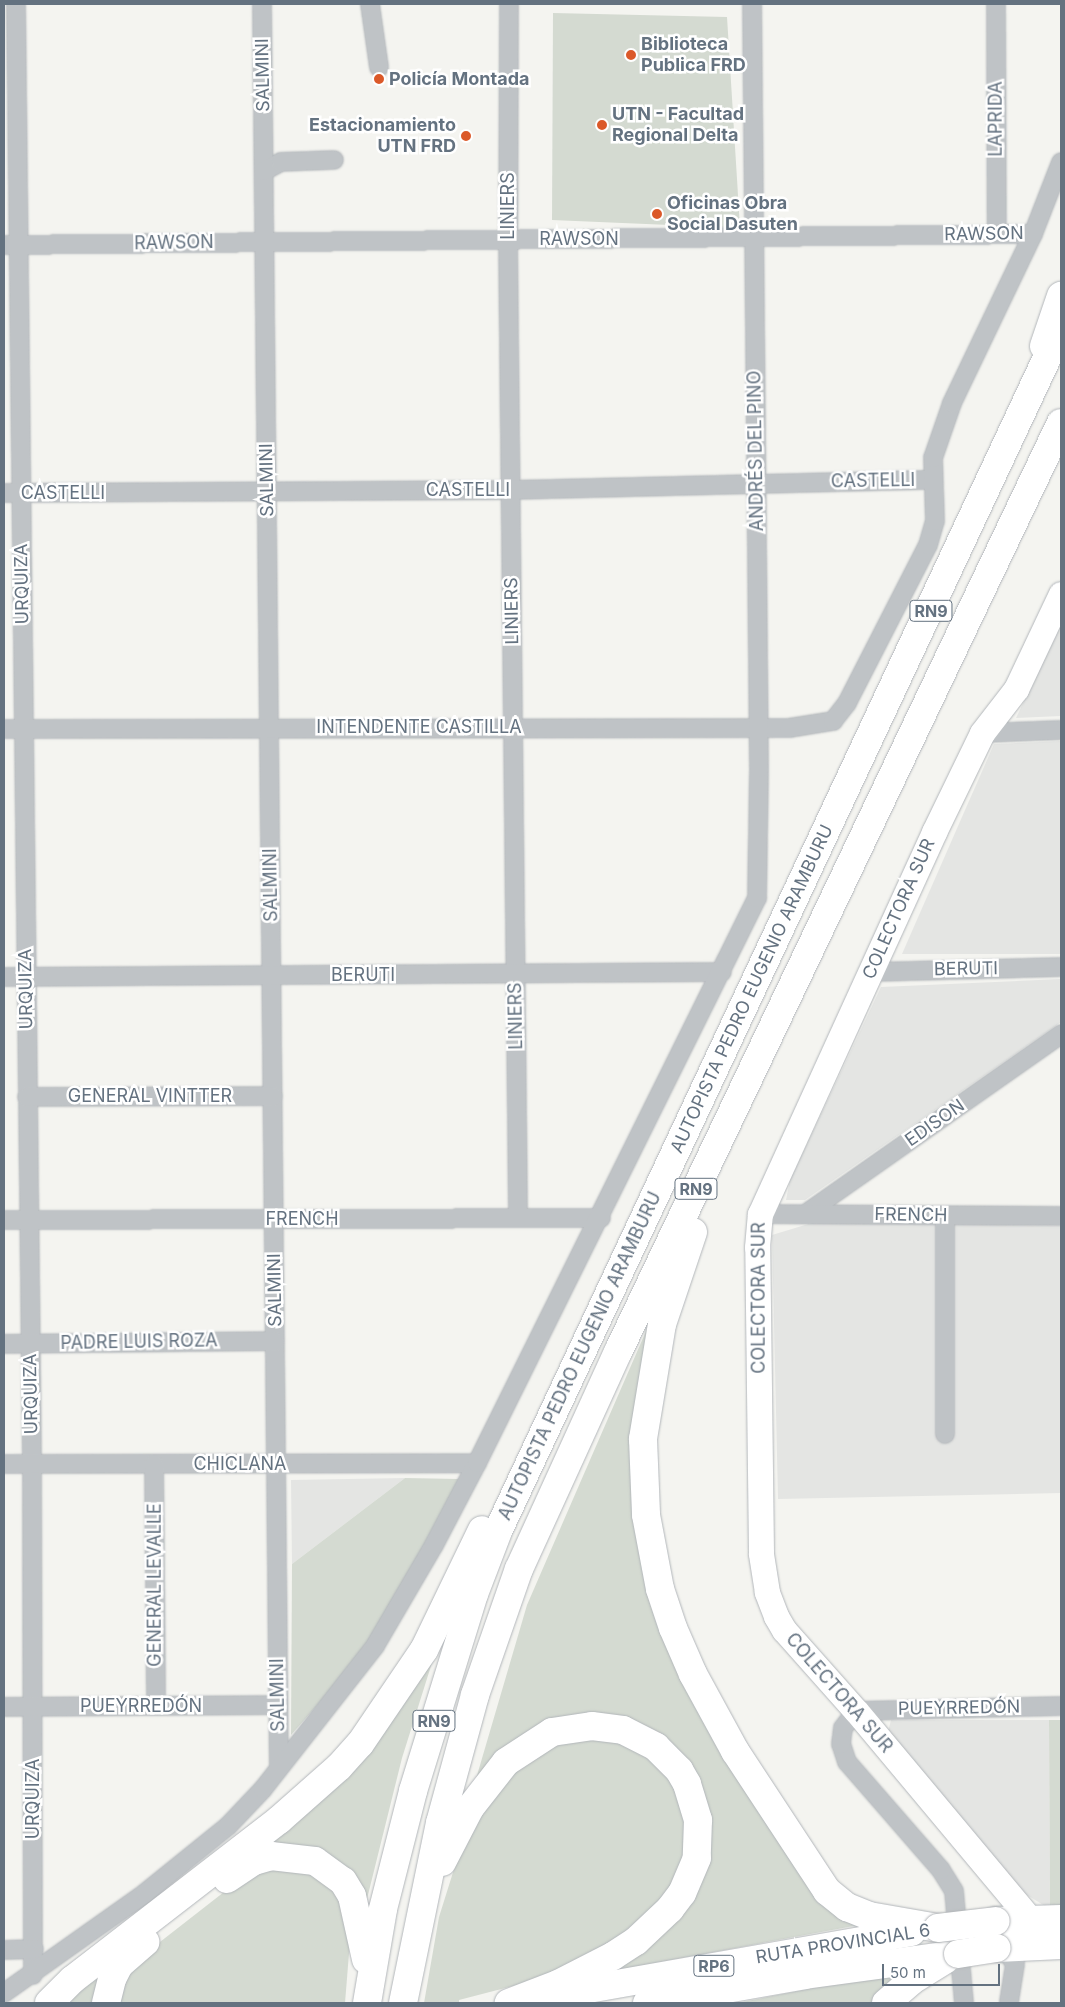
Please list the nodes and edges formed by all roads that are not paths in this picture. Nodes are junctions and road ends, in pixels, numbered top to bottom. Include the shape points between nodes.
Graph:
1 (16, 4) edge
2 (262, 4) edge
3 (370, 4) edge
4 (509, 4) edge
5 (752, 4) edge
6 (996, 4) edge
7 (379, 67) dead end
8 (334, 160) dead end
9 (1061, 162) edge
10 (264, 171) junction
11 (997, 234) junction
12 (1033, 234) junction
13 (754, 238) junction
14 (508, 240) junction
15 (265, 242) junction
16 (11, 245) edge
17 (1061, 296) edge
18 (1061, 328) edge
19 (1021, 419) junction
20 (1061, 423) edge
21 (932, 480) junction
22 (756, 484) junction
23 (510, 490) junction
24 (267, 491) junction
25 (12, 493) edge
26 (1061, 594) edge
27 (513, 726) junction
28 (269, 728) junction
29 (759, 728) junction
30 (4, 729) edge
31 (23, 729) junction
32 (1061, 730) edge
33 (982, 733) junction
34 (1061, 967) edge
35 (722, 972) junction
36 (871, 972) junction
37 (515, 973) junction
38 (272, 975) junction
39 (4, 977) edge
40 (26, 977) junction
41 (1061, 1034) edge
42 (762, 1048) junction
43 (273, 1096) junction
44 (27, 1097) junction
45 (808, 1212) junction
46 (760, 1214) junction
47 (945, 1216) junction
48 (1061, 1216) edge
49 (518, 1218) junction
50 (601, 1218) junction
51 (274, 1219) junction
52 (4, 1220) edge
53 (28, 1220) junction
54 (275, 1341) junction
55 (30, 1343) junction
56 (4, 1344) edge
57 (945, 1434) dead end
58 (276, 1463) junction
59 (477, 1463) junction
60 (4, 1464) edge
61 (32, 1464) junction
62 (154, 1464) junction
63 (525, 1470) junction
64 (278, 1705) junction
65 (156, 1706) junction
66 (1061, 1706) edge
67 (4, 1707) edge
68 (32, 1707) junction
69 (856, 1711) junction
70 (279, 1766) junction
71 (1030, 1919) junction
72 (1061, 1919) edge
73 (927, 1928) junction
74 (416, 1929) junction
75 (1061, 1945) edge
76 (1001, 1948) junction
77 (34, 1949) junction
78 (4, 1950) edge
79 (926, 1964) junction
80 (33, 1975) junction
81 (368, 1992) edge
82 (4, 1993) edge
83 (49, 2003) edge
84 (106, 2003) edge
85 (403, 2003) edge
86 (508, 2003) edge
87 (648, 2003) edge
88 (886, 2003) edge
89 (964, 2003) edge
90 (1009, 2003) edge

1 - 16 street, URQUIZA
2 - 10 street, SALMINI
3 - 7 street
4 - 14 street, LINIERS
5 - 13 street, ANDRÉS DEL PINO
6 - 11 street, LAPRIDA
8 - 10 street via 281,162
9 - 12 street
10 - 15 street, SALMINI
11 - 12 street, RAWSON
11 - 13 street, RAWSON
12 - 21 street via 952,404 933,458
13 - 14 street, RAWSON
13 - 22 street, ANDRÉS DEL PINO
14 - 15 street, RAWSON
14 - 23 street, LINIERS
15 - 16 street, RAWSON
15 - 24 street, SALMINI
16 - 25 street, URQUIZA
17 - 19 highway
18 - 19 highway, AUTOPISTA PEDRO EUGENIO ARAMBURU / RN9
19 - 63 highway, AUTOPISTA PEDRO EUGENIO ARAMBURU / RN9
20 - 42 highway, AUTOPISTA PEDRO EUGENIO ARAMBURU / RN9
21 - 22 street, CASTELLI
21 - 29 street, INTENDENTE CASTILLA via 935,521 928,545 847,703 833,721 815,726
22 - 23 street, CASTELLI
22 - 29 street, ANDRÉS DEL PINO
23 - 24 street, CASTELLI
23 - 27 street, LINIERS
24 - 25 street, CASTELLI
24 - 28 street, SALMINI
25 - 31 street, URQUIZA
26 - 33 street, COLECTORA SUR via 1016,689
27 - 28 street, INTENDENTE CASTILLA
27 - 29 street, INTENDENTE CASTILLA
27 - 37 street, LINIERS
28 - 31 street, INTENDENTE CASTILLA
28 - 38 street, SALMINI
29 - 35 street, ANDRÉS DEL PINO via 760,879 757,898
30 - 31 street, INTENDENTE CASTILLA
31 - 40 street, URQUIZA
32 - 33 street
33 - 36 street, COLECTORA SUR
34 - 36 street, BERUTI
35 - 37 street, BERUTI
35 - 50 street, ANDRÉS DEL PINO
36 - 46 street, COLECTORA SUR
37 - 38 street, BERUTI
37 - 49 street, LINIERS
38 - 40 street, BERUTI
38 - 43 street, SALMINI
39 - 40 street, BERUTI
40 - 44 street, URQUIZA
41 - 45 street, EDISON
42 - 73 highway via 697,1220 662,1324 643,1439 642,1480 652,1549 663,1597 693,1674 735,1751 819,1881 836,1899 858,1912
42 - 74 highway, AUTOPISTA PEDRO EUGENIO ARAMBURU / RN9 via 519,1569 461,1744
43 - 44 street, GENERAL VINTTER
43 - 51 street, SALMINI
44 - 53 street, URQUIZA
45 - 46 street, FRENCH
45 - 47 street, FRENCH
46 - 69 street, COLECTORA SUR via 757,1247 761,1553 768,1592 784,1630
47 - 48 street, FRENCH
47 - 57 street
49 - 50 street, FRENCH
49 - 51 street, FRENCH
50 - 59 street, ANDRÉS DEL PINO
51 - 53 street, FRENCH
51 - 54 street, SALMINI
52 - 53 street, FRENCH
53 - 55 street, URQUIZA
54 - 55 street, PADRE LUIS ROZA
54 - 58 street, SALMINI
55 - 56 street, PADRE LUIS ROZA
55 - 61 street, URQUIZA
58 - 59 street, CHICLANA
58 - 62 street, CHICLANA
58 - 64 street, SALMINI
59 - 70 street, ANDRÉS DEL PINO via 375,1646
60 - 61 street, CHICLANA
61 - 62 street, CHICLANA
61 - 68 street, URQUIZA
62 - 65 street, GENERAL LEVALLE
63 - 81 highway, AUTOPISTA PEDRO EUGENIO ARAMBURU / RN9 via 474,1594 413,1791 383,1909
63 - 83 highway via 477,1538 424,1650 360,1744 316,1790 104,1954
64 - 65 street, PUEYRREDÓN
64 - 70 street, SALMINI
65 - 68 street, PUEYRREDÓN
66 - 69 street, PUEYRREDÓN
67 - 68 street, PUEYRREDÓN
68 - 77 street, URQUIZA
69 - 71 street, COLECTORA SUR
69 - 89 street via 840,1737 847,1762 941,1870 954,1891
70 - 80 street, ANDRÉS DEL PINO via 263,1789 228,1826 145,1893
71 - 72 highway, RUTA PROVINCIAL 6 / RP6
71 - 73 highway, RUTA PROVINCIAL 6 / RP6, bridge
73 - 86 highway, RUTA PROVINCIAL 6 / RP6
74 - 85 highway, AUTOPISTA PEDRO EUGENIO ARAMBURU / RN9
74 - 86 highway via 456,1830 487,1785 522,1749 552,1732 592,1726 623,1730 656,1746 670,1759 687,1784 698,1820 697,1858 682,1893 653,1926 613,1956 558,1984
75 - 76 highway
76 - 79 highway, bridge via 958,1954
76 - 90 street via 1015,1964
77 - 78 street
77 - 80 street, URQUIZA
79 - 87 highway, RUTA PROVINCIAL 6 / RP6 via 805,1975
79 - 88 highway
80 - 82 street, ANDRÉS DEL PINO
81 - 84 highway via 358,1915 343,1881 315,1860 271,1856 238,1871 132,1952 112,1979

